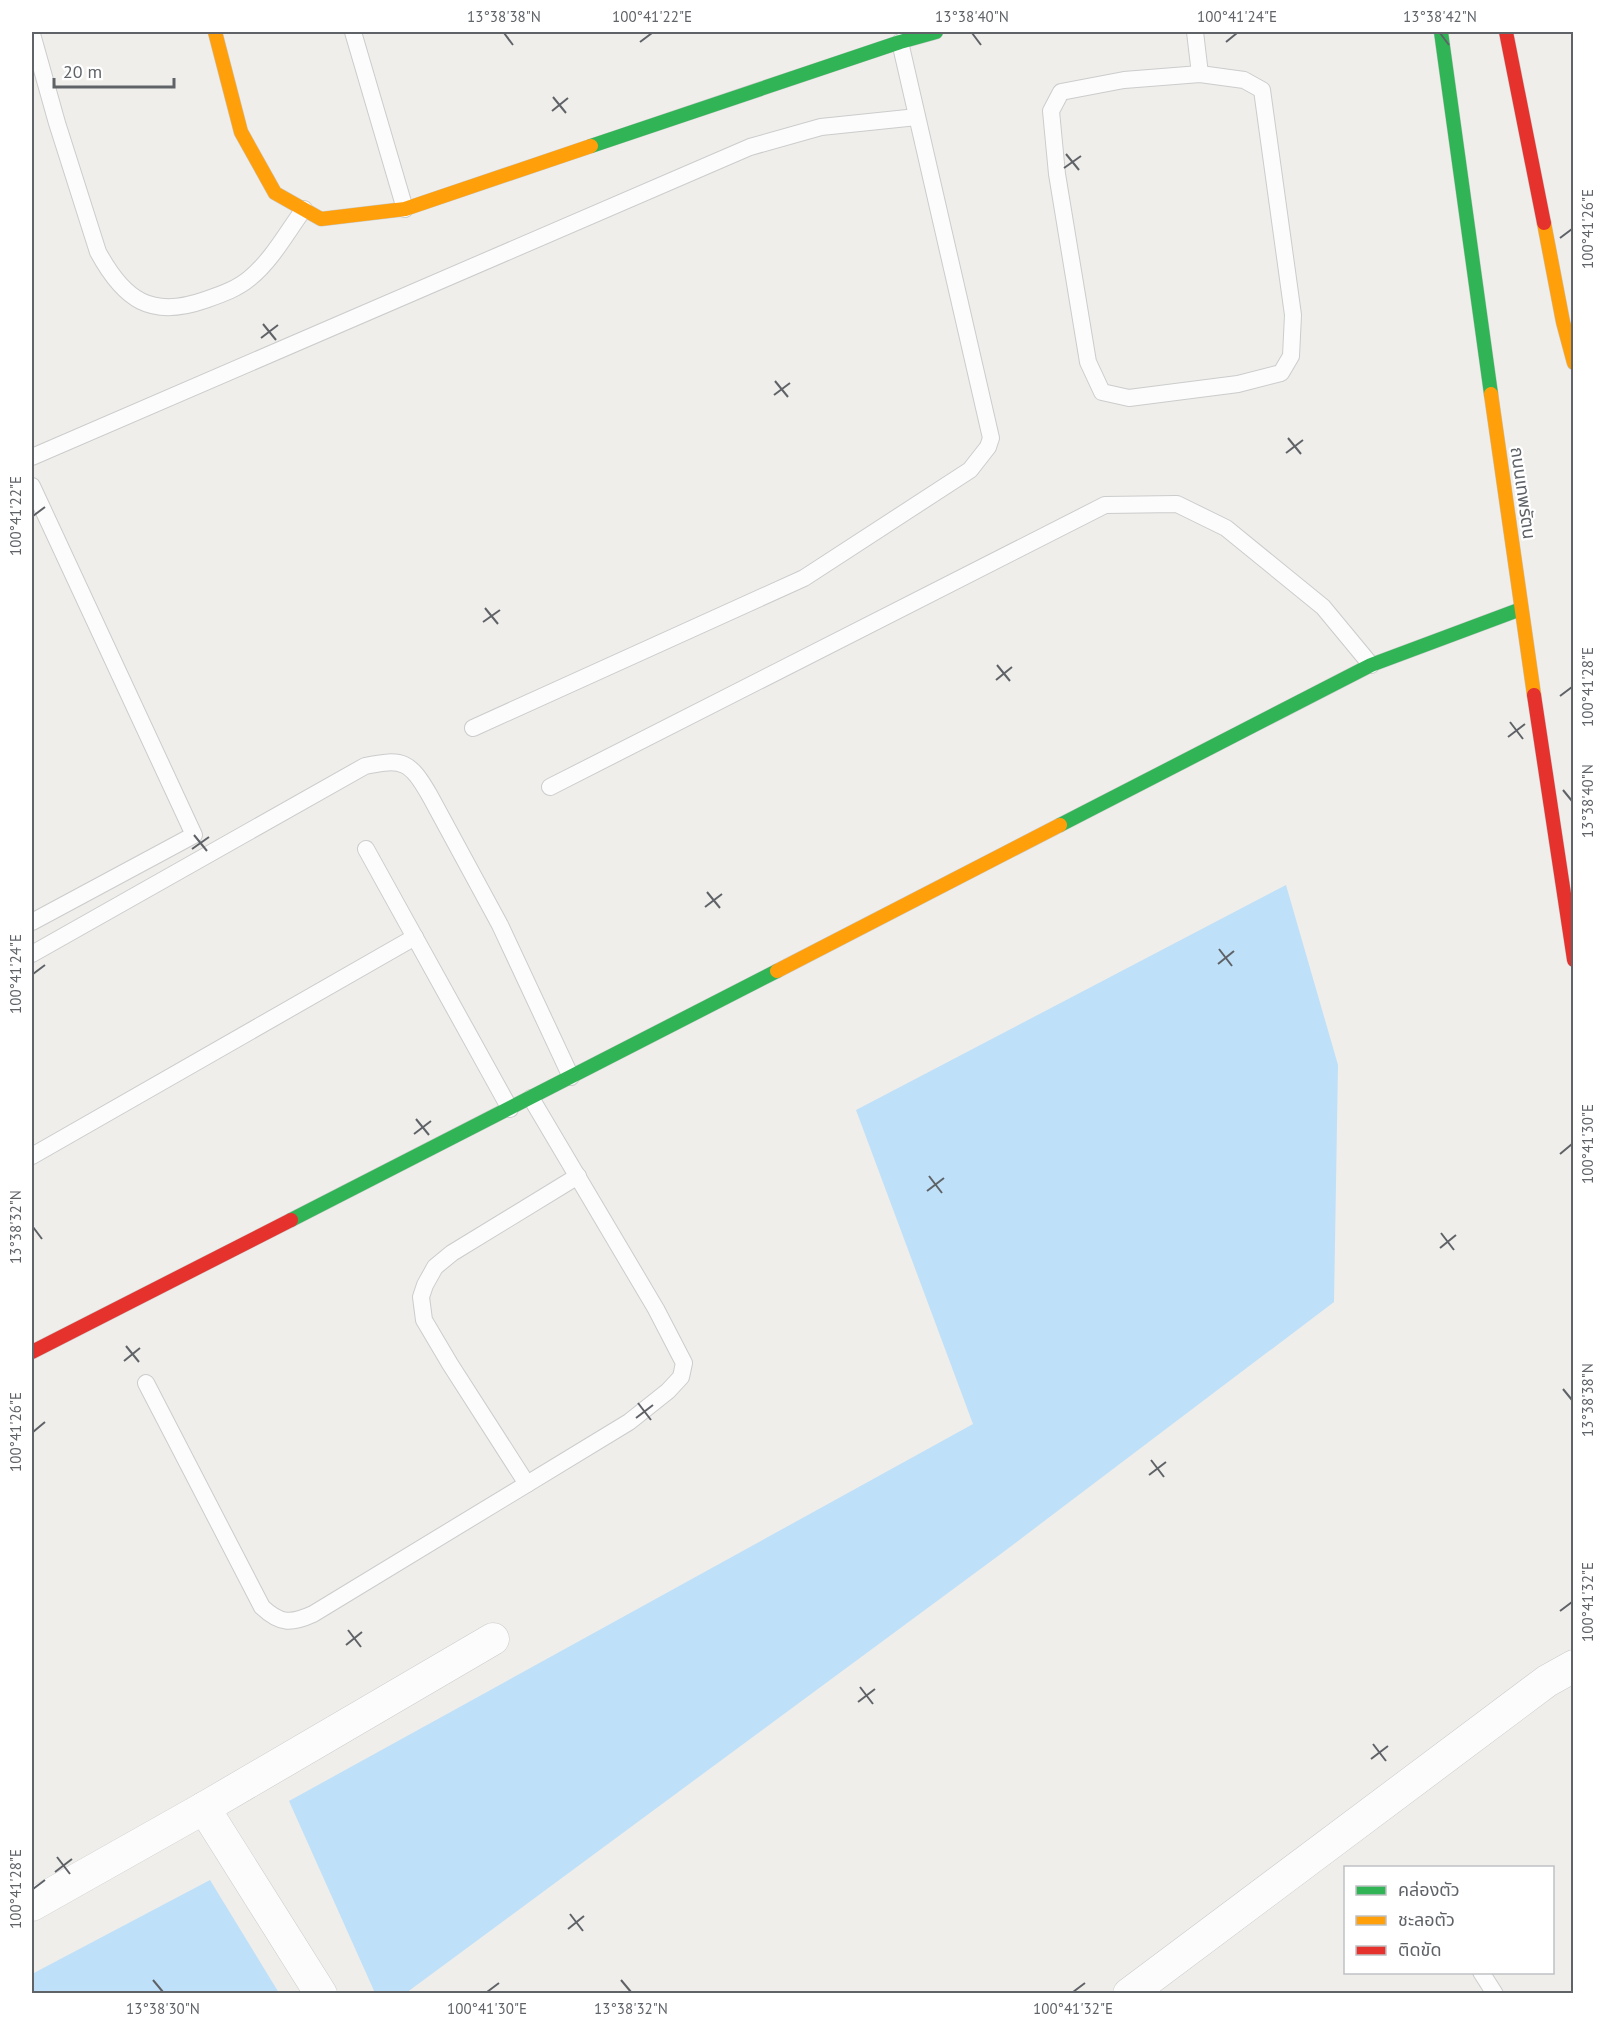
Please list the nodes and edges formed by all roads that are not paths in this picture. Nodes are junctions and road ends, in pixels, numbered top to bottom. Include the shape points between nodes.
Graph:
1 (215, 32) edge
2 (936, 32) edge
3 (1195, 32) edge
4 (1441, 32) edge
5 (1506, 32) edge
6 (358, 33) edge
7 (32, 34) edge
8 (900, 42) junction
9 (1200, 74) junction
10 (917, 117) junction
11 (304, 209) junction
12 (405, 209) junction
13 (1574, 363) edge
14 (32, 457) edge
15 (32, 486) edge
16 (1521, 609) junction
17 (1371, 665) junction
18 (473, 728) dead end
19 (550, 787) dead end
20 (366, 849) dead end
21 (32, 922) edge
22 (415, 937) junction
23 (32, 954) edge
24 (1574, 960) edge
25 (571, 1077) junction
26 (531, 1098) junction
27 (510, 1108) junction
28 (32, 1156) edge
29 (578, 1176) junction
30 (32, 1352) edge
31 (146, 1383) dead end
32 (527, 1484) junction
33 (493, 1639) dead end
34 (1574, 1666) edge
35 (204, 1808) junction
36 (32, 1905) edge
37 (1482, 1974) edge
38 (321, 1994) edge
39 (1129, 1994) edge
40 (1495, 1994) edge

1 - 11 main road via 242,132 275,193
2 - 8 main road
3 - 9 lane
4 - 16 main road, ถนนเทพรัตน
5 - 13 main road
6 - 12 lane
7 - 11 lane via 98,252 121,287 141,301 156,308 188,306 231,291 251,278
8 - 10 lane
8 - 12 main road
9 - 9 lane via 1124,80 1061,92 1051,111 1057,174 1088,362 1102,392 1130,398 1238,384 1281,373 1290,356 1293,315 1262,90 1244,80
10 - 14 lane via 821,127 750,147
10 - 18 lane via 991,438 981,458 970,470 804,578
11 - 12 main road via 321,219
15 - 21 lane via 194,835
16 - 17 main road
16 - 24 main road, ถนนเทพรัตน
17 - 19 lane via 1323,607 1226,528 1177,504 1105,505
17 - 25 main road
20 - 22 lane
22 - 27 lane
22 - 28 lane
23 - 25 lane via 365,766 392,760 407,766 421,780 500,925
25 - 26 main road
26 - 27 main road
26 - 29 lane
27 - 30 main road
29 - 32 lane via 684,1363 681,1377 668,1391 629,1422
29 - 32 lane via 452,1253 435,1267 421,1297 424,1320
31 - 32 lane via 256,1597 269,1613 283,1621 294,1622 313,1614
33 - 35 street
34 - 39 street via 1537,1688
35 - 36 street
35 - 38 street
37 - 40 lane

